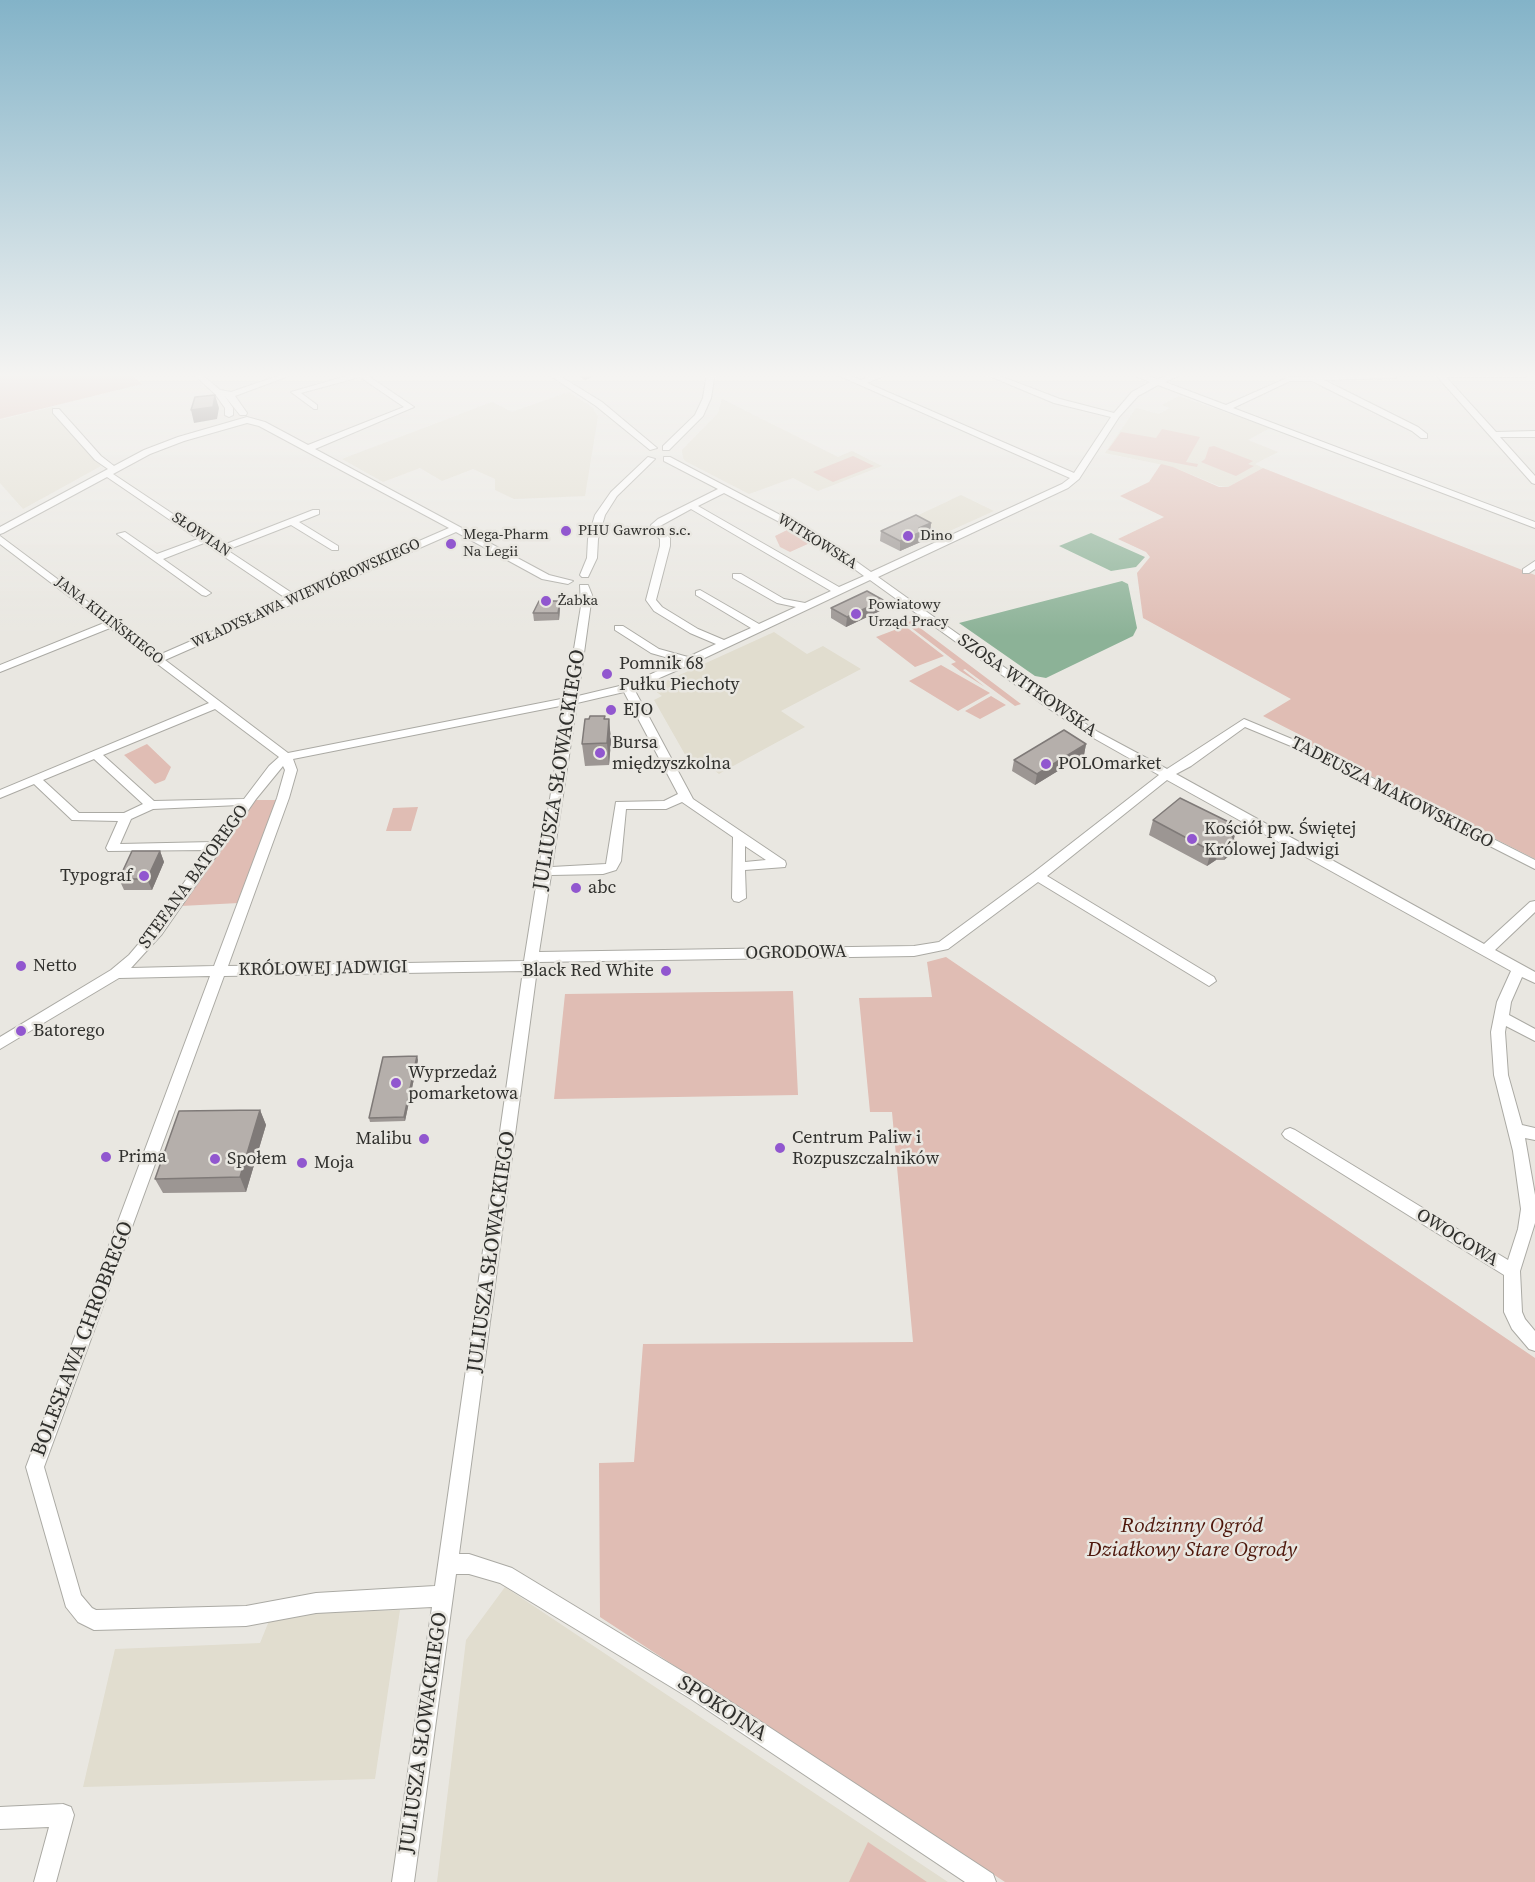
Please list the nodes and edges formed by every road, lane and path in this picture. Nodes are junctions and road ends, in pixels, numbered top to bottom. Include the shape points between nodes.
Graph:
1 (101, 461) edge
2 (130, 461) edge
3 (329, 461) edge
4 (649, 461) edge
5 (678, 461) edge
6 (1039, 461) edge
7 (1087, 461) edge
8 (1366, 461) edge
9 (1520, 461) edge
10 (110, 471) junction
11 (1532, 473) edge
12 (1076, 477) junction
13 (1535, 481) edge
14 (725, 489) junction
15 (692, 506) junction
16 (316, 512) dead end
17 (292, 522) junction
18 (1535, 525) edge
19 (455, 529) junction
20 (0, 531) edge
21 (122, 534) dead end
22 (0, 539) edge
23 (206, 539) junction
24 (221, 549) junction
25 (336, 549) dead end
26 (156, 558) junction
27 (585, 575) junction
28 (737, 576) dead end
29 (872, 576) junction
30 (568, 580) junction
31 (584, 586) junction
32 (839, 591) junction
33 (700, 592) dead end
34 (206, 593) dead end
35 (294, 599) junction
36 (806, 606) junction
37 (111, 624) junction
38 (619, 628) dead end
39 (759, 628) junction
40 (725, 644) junction
41 (158, 659) junction
42 (690, 661) junction
43 (0, 669) edge
44 (628, 688) junction
45 (572, 700) junction
46 (217, 704) junction
47 (1248, 722) joint
48 (95, 754) junction
49 (286, 757) junction
50 (1167, 774) junction
51 (35, 779) junction
52 (0, 794) edge
53 (684, 796) junction
54 (247, 803) junction
55 (151, 805) junction
56 (126, 817) junction
57 (739, 835) junction
58 (216, 846) junction
59 (1535, 865) edge
60 (739, 866) junction
61 (545, 871) junction
62 (1038, 876) junction
63 (739, 898) dead end
64 (1535, 905) edge
65 (1486, 950) junction
66 (531, 962) junction
67 (1519, 969) junction
68 (219, 972) junction
69 (116, 973) junction
70 (1535, 978) edge
71 (1209, 981) dead end
72 (1501, 1017) junction
73 (1535, 1036) edge
74 (0, 1044) edge
75 (1516, 1130) junction
76 (1290, 1134) dead end
77 (1535, 1134) edge
78 (1531, 1231) edge
79 (1512, 1271) junction
80 (1535, 1343) edge
81 (447, 1564) junction
82 (442, 1596) junction
83 (0, 1818) edge
84 (45, 1882) edge
85 (403, 1882) edge
86 (986, 1882) edge

1 - 10 street, SŁOWIAN
2 - 10 street
3 - 19 street
4 - 27 street via 614,494 600,515
5 - 14 street, WITKOWSKA
6 - 12 street
7 - 12 street
8 - 18 street
9 - 11 street
10 - 20 street
10 - 23 street, SŁOWIAN
11 - 13 street
12 - 29 street via 1065,486
14 - 15 street
14 - 29 street, WITKOWSKA via 819,539
15 - 32 street
15 - 40 street via 656,525 655,529 665,538 665,546 651,600 658,609 694,632
16 - 17 street
17 - 24 street
17 - 25 street
19 - 30 street via 546,577
19 - 35 street, WŁADYSŁAWA WIEWIÓROWSKIEGO
21 - 26 street
22 - 37 street, JANA KILIŃSKIEGO
23 - 24 street, SŁOWIAN
23 - 26 street
24 - 35 street, SŁOWIAN
26 - 34 street
27 - 30 street
27 - 31 street, JULIUSZA SŁOWACKIEGO via 592,581
28 - 36 street via 781,601
29 - 32 street
29 - 50 street, SZOSA WITKOWSKA via 1058,711
30 - 31 street via 572,586
31 - 45 street, JULIUSZA SŁOWACKIEGO via 586,606
32 - 36 street
33 - 39 street
35 - 41 street, WŁADYSŁAWA WIEWIÓROWSKIEGO
36 - 39 street
37 - 41 street, JANA KILIŃSKIEGO
37 - 43 street
38 - 42 street via 655,651
39 - 40 street
40 - 42 street
41 - 46 street, JANA KILIŃSKIEGO
42 - 44 street
44 - 45 street
44 - 53 street
45 - 49 street
45 - 61 street, JULIUSZA SŁOWACKIEGO
46 - 48 street
46 - 49 street, JANA KILIŃSKIEGO
47 - 50 street, OGRODOWA
47 - 59 street, TADEUSZA MAKOWSKIEGO
48 - 51 street
48 - 55 street
49 - 54 street, STEFANA BATOREGO
49 - 68 street, BOLESŁAWA CHROBREGO via 291,770 284,795
50 - 62 street, OGRODOWA
50 - 65 street, SZOSA WITKOWSKA
51 - 52 street
51 - 56 street via 76,817
53 - 57 street
53 - 61 street via 666,805 620,805 615,861 611,867
54 - 55 street
54 - 58 street, STEFANA BATOREGO
55 - 56 street
56 - 58 street via 112,848
57 - 60 street
57 - 60 street via 780,864
58 - 69 street, STEFANA BATOREGO via 143,948
60 - 63 street
61 - 66 street, JULIUSZA SŁOWACKIEGO
62 - 66 street, OGRODOWA via 950,941 927,950
62 - 71 street
64 - 65 street
65 - 67 street, SZOSA WITKOWSKA
66 - 68 street, KRÓLOWEJ JADWIGI
66 - 81 street, JULIUSZA SŁOWACKIEGO
67 - 70 street, SZOSA WITKOWSKA
67 - 72 street, OWOCOWA
68 - 69 street, KRÓLOWEJ JADWIGI
68 - 82 street, BOLESŁAWA CHROBREGO via 35,1467 73,1600 94,1620 246,1616 316,1604
69 - 74 street, STEFANA BATOREGO
72 - 73 street
72 - 75 street, OWOCOWA via 1500,1067
75 - 77 street
75 - 78 street, OWOCOWA
76 - 79 street, OWOCOWA
78 - 79 street, OWOCOWA
79 - 80 street via 1513,1312
81 - 82 street, JULIUSZA SŁOWACKIEGO
81 - 86 street, SPOKOJNA via 469,1564 505,1575 698,1692
82 - 85 street, JULIUSZA SŁOWACKIEGO
83 - 84 street via 63,1815

